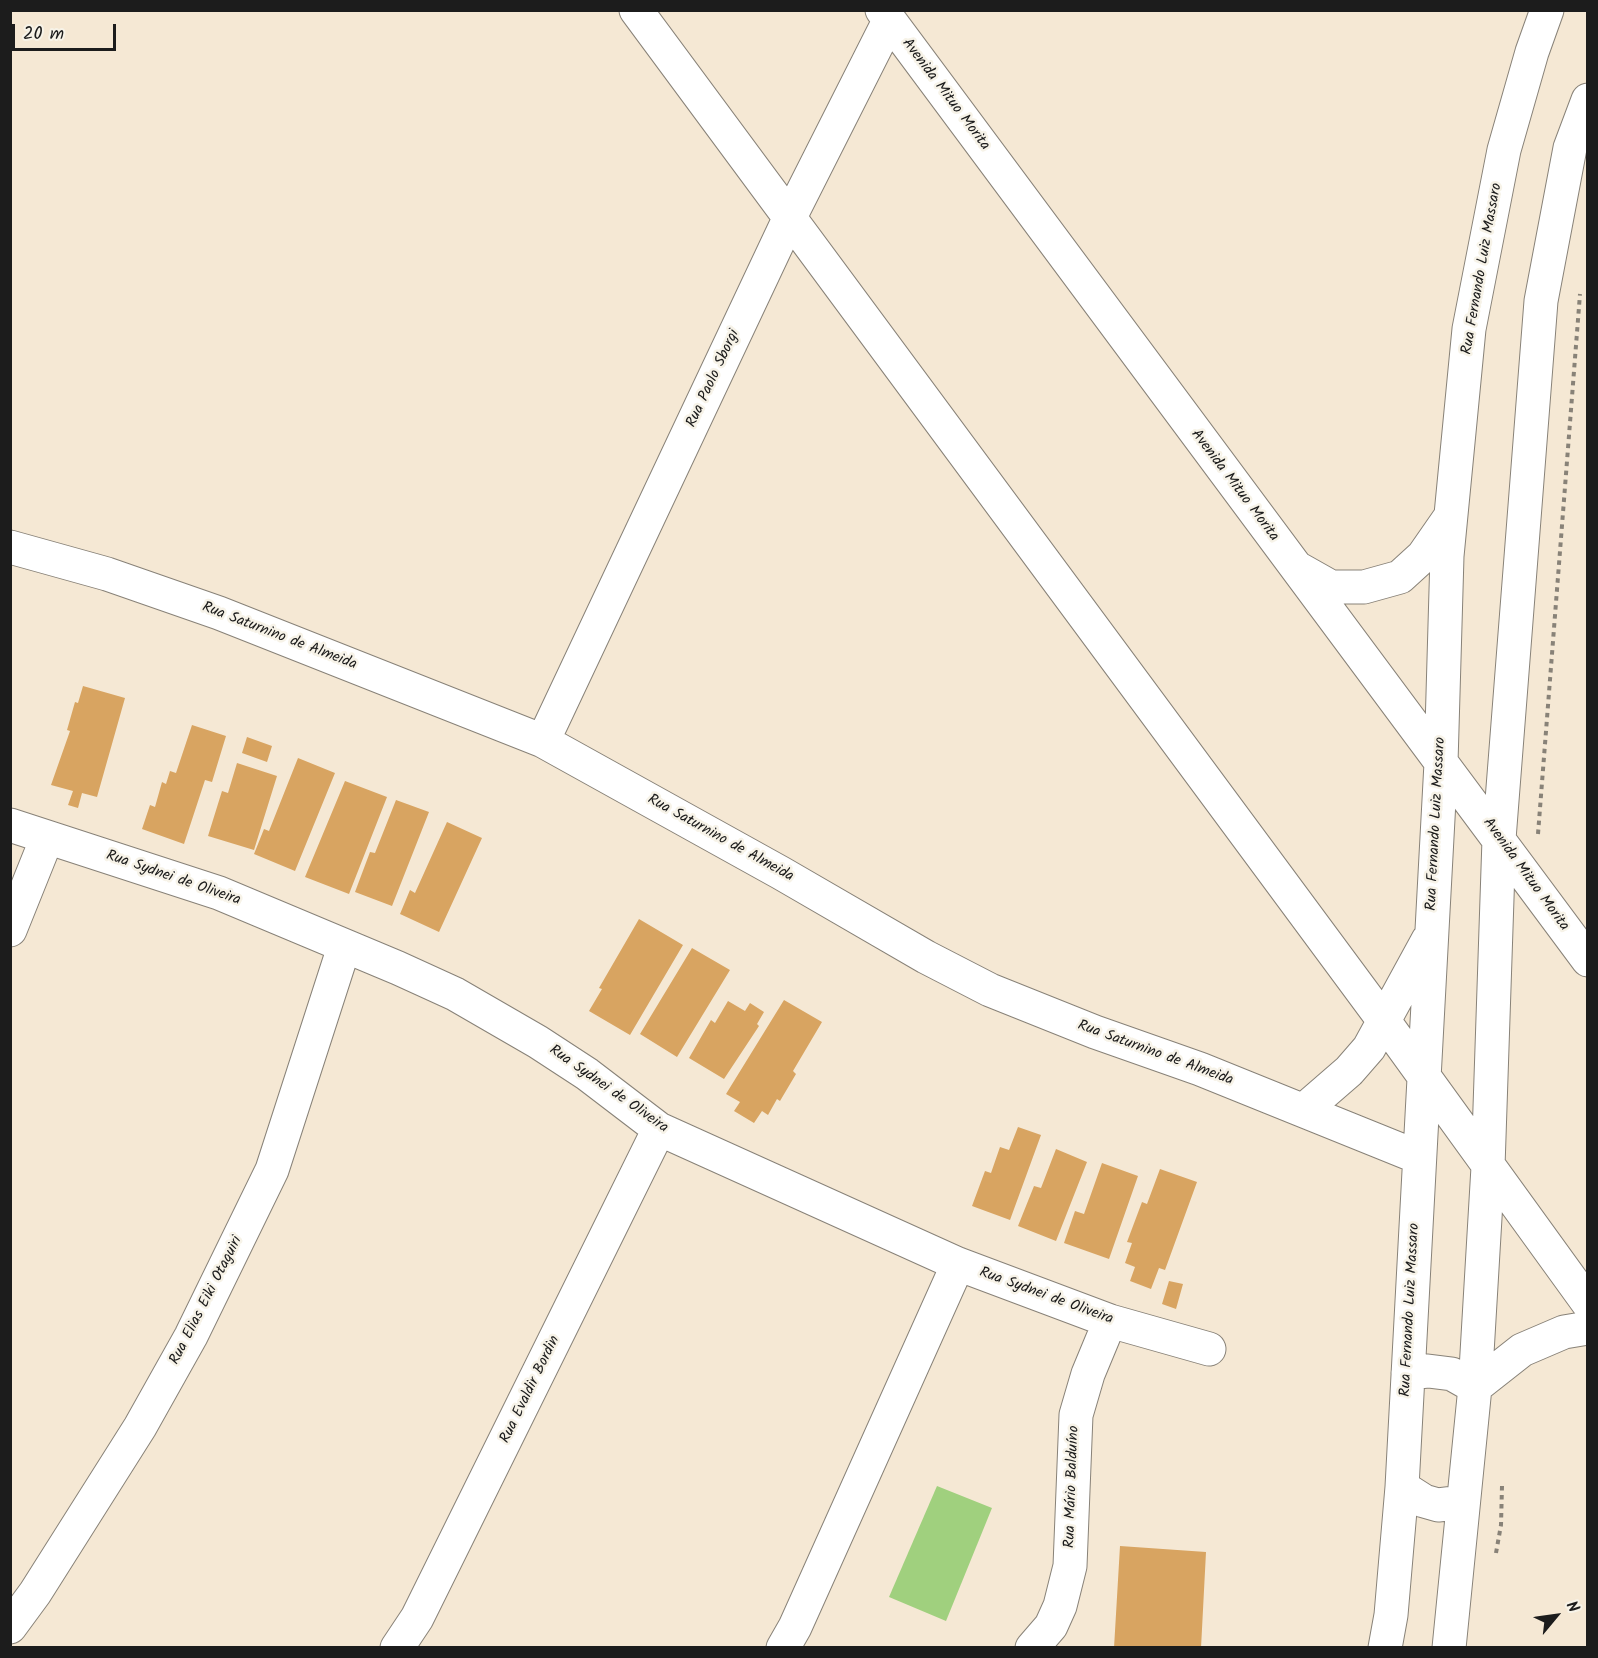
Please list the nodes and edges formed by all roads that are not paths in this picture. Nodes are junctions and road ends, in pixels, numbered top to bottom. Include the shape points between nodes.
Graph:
1 (636, 10) edge
2 (1547, 10) edge
3 (886, 16) edge
4 (1587, 100) edge
5 (789, 219) junction
6 (1451, 516) junction
7 (10, 547) edge
8 (1293, 565) junction
9 (543, 741) junction
10 (1441, 763) junction
11 (10, 825) edge
12 (47, 838) junction
13 (1499, 839) junction
14 (10, 930) edge
15 (1433, 930) junction
16 (344, 947) junction
17 (1587, 960) edge
18 (1384, 1021) junction
19 (1425, 1077) junction
20 (1304, 1110) junction
21 (659, 1129) junction
22 (1418, 1158) junction
23 (1488, 1167) junction
24 (958, 1264) junction
25 (1587, 1303) edge
26 (1110, 1322) junction
27 (1587, 1328) edge
28 (1209, 1349) dead end
29 (1408, 1373) junction
30 (1475, 1387) junction
31 (1402, 1487) junction
32 (1463, 1502) junction
33 (10, 1627) edge
34 (397, 1647) edge
35 (783, 1647) edge
36 (1032, 1647) edge
37 (1385, 1647) edge
38 (1449, 1647) edge

1 - 5 street
2 - 6 street, Rua Fernando Luiz Massaro via 1504,150 1469,328
3 - 5 street, Rua Paolo Sborgi
3 - 8 street, Avenida Mituo Morita
4 - 13 street via 1570,148 1541,301
5 - 9 street, Rua Paolo Sborgi
5 - 18 street
6 - 8 street via 1423,556 1400,577 1364,587 1331,587
6 - 10 street, Rua Fernando Luiz Massaro
7 - 9 street, Rua Saturnino de Almeida via 107,574 219,613
8 - 10 street, Avenida Mituo Morita
9 - 20 street, Rua Saturnino de Almeida via 990,990
10 - 13 street, Avenida Mituo Morita
10 - 15 street, Rua Fernando Luiz Massaro
11 - 12 street, Rua Sydnei de Oliveira
12 - 14 street
12 - 16 street, Rua Sydnei de Oliveira via 162,872
13 - 17 street, Avenida Mituo Morita
13 - 23 street
15 - 18 street
15 - 19 street, Rua Fernando Luiz Massaro
16 - 21 street, Rua Sydnei de Oliveira via 455,994 497,1018 587,1074
16 - 33 street, Rua Elias Eiki Otaguiri via 272,1170 191,1336 134,1436
18 - 19 street
18 - 20 street via 1369,1048 1349,1071
19 - 22 street, Rua Fernando Luiz Massaro
19 - 23 street
20 - 22 street, Rua Saturnino de Almeida
21 - 24 street, Rua Sydnei de Oliveira
21 - 34 street, Rua Evaldir Bordin via 417,1618
22 - 29 street, Rua Fernando Luiz Massaro
23 - 25 street
23 - 30 street
24 - 26 street, Rua Sydnei de Oliveira
24 - 35 street via 795,1628
26 - 28 street, Rua Sydnei de Oliveira
26 - 36 street, Rua Mário Balduíno via 1076,1415 1070,1566 1051,1626
27 - 30 street via 1564,1332 1522,1350
29 - 30 street via 1452,1374
29 - 31 street, Rua Fernando Luiz Massaro
30 - 32 street
31 - 32 street via 1424,1502
31 - 37 street, Rua Fernando Luiz Massaro
32 - 38 street

